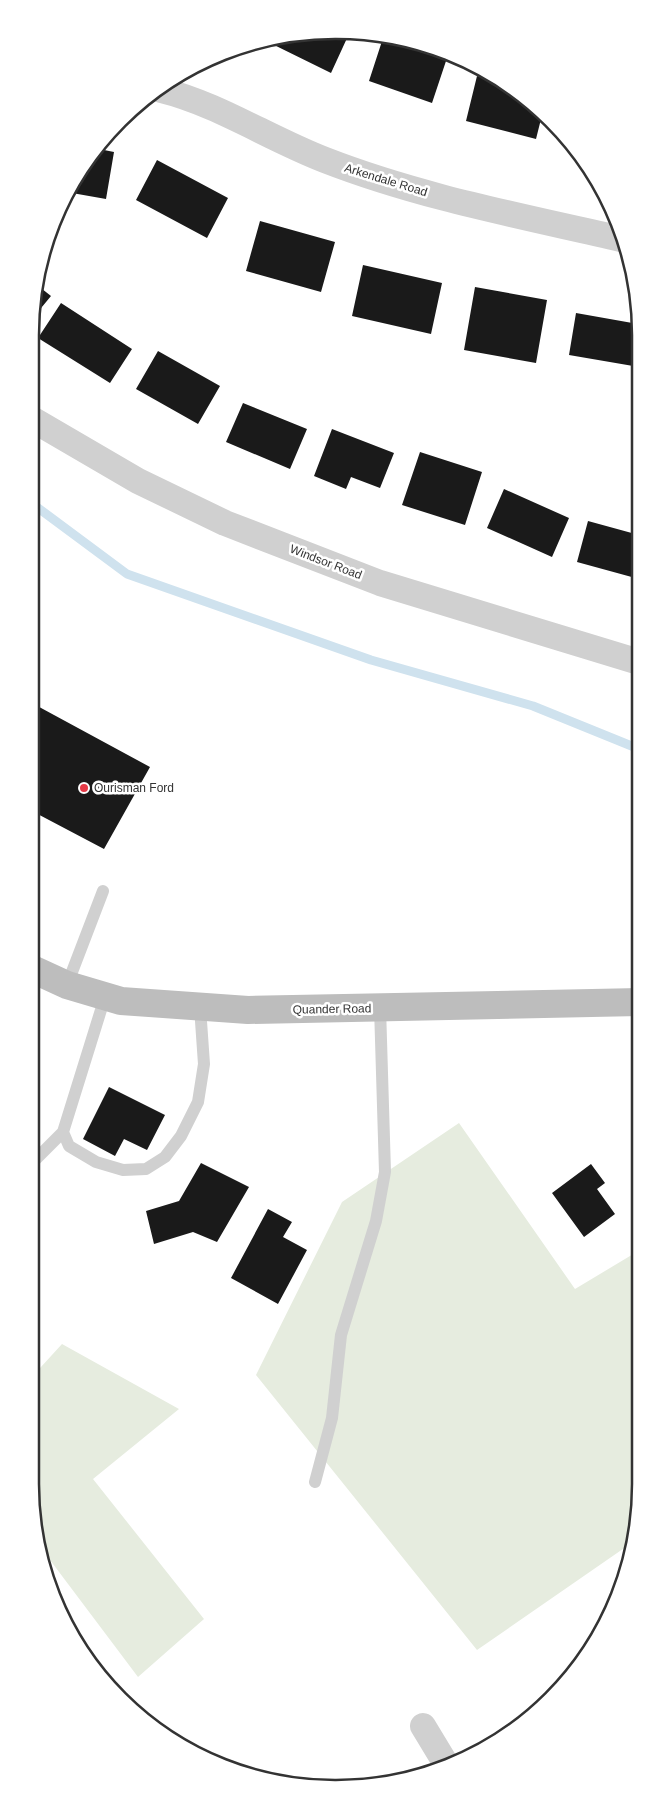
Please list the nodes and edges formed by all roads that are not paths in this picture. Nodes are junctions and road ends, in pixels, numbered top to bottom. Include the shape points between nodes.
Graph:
1 (167, 92) edge
2 (616, 238) edge
3 (39, 423) edge
4 (632, 660) edge
5 (102, 891) dead end
6 (39, 972) edge
7 (67, 985) junction
8 (105, 997) junction
9 (632, 1002) edge
10 (200, 1007) junction
11 (380, 1008) junction
12 (64, 1132) junction
13 (39, 1156) edge
14 (315, 1482) dead end
15 (423, 1726) dead end
16 (444, 1760) edge

1 - 2 street, Arkendale Road via 325,160 409,188
3 - 4 street, Windsor Road via 138,481 225,523 380,583
5 - 7 lane
6 - 7 street, Quander Road
7 - 8 street, Quander Road
8 - 10 street, Quander Road
8 - 12 lane
9 - 11 street, Quander Road
10 - 11 street, Quander Road via 248,1010
10 - 12 lane via 204,1064 198,1102 181,1136 165,1157 146,1169 123,1170 96,1162 69,1146
11 - 14 lane via 385,1172 376,1221 341,1335 332,1418
12 - 13 lane
15 - 16 street

